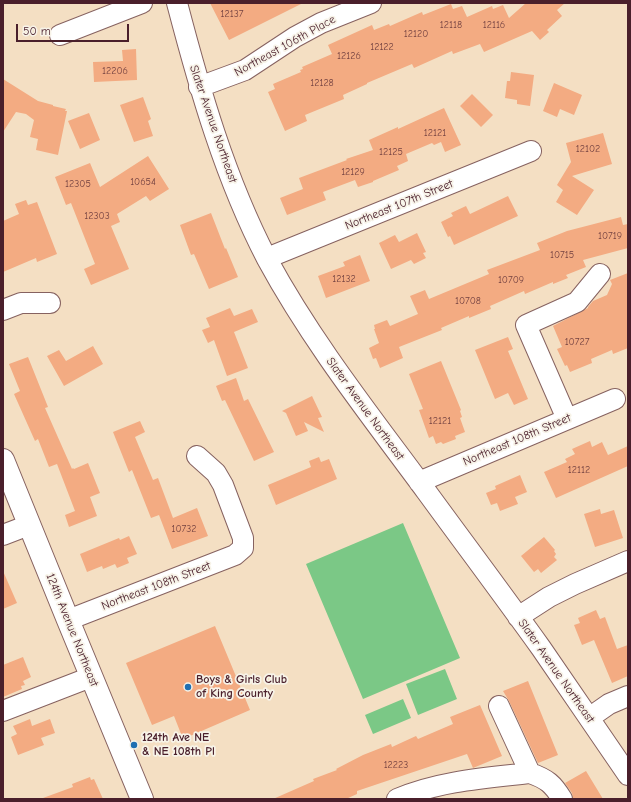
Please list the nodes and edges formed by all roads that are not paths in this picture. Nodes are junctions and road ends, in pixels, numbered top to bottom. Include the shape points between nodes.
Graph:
1 (142, 3) edge
2 (177, 3) edge
3 (371, 3) edge
4 (60, 35) dead end
5 (199, 87) junction
6 (531, 151) dead end
7 (267, 258) junction
8 (600, 274) dead end
9 (50, 303) dead end
10 (3, 310) edge
11 (615, 399) dead end
12 (566, 419) junction
13 (197, 456) dead end
14 (3, 460) edge
15 (419, 482) junction
16 (29, 525) junction
17 (3, 535) edge
18 (628, 561) edge
19 (518, 617) junction
20 (68, 620) junction
21 (91, 677) junction
22 (628, 696) edge
23 (499, 706) dead end
24 (3, 711) edge
25 (589, 718) junction
26 (530, 773) junction
27 (628, 775) edge
28 (142, 799) edge
29 (397, 799) edge
30 (562, 799) edge

1 - 4 street
2 - 5 street, Slater Avenue Northeast
3 - 5 street, Northeast 106th Place via 321,23 245,70
5 - 7 street, Slater Avenue Northeast via 212,130 238,196
6 - 7 street, Northeast 107th Street
7 - 15 street, Slater Avenue Northeast via 327,357
8 - 12 street via 576,302 526,325
9 - 10 street via 21,303
11 - 12 street, Northeast 108th Street
12 - 15 street, Northeast 108th Street
13 - 20 street, Northeast 108th Street via 216,473 243,538 243,548 235,555
14 - 16 main road, 124th Avenue Northeast
15 - 19 street, Slater Avenue Northeast
16 - 17 street
16 - 20 main road, 124th Avenue Northeast
18 - 19 street via 549,597
19 - 25 street, Slater Avenue Northeast
20 - 21 main road, 124th Avenue Northeast
21 - 24 street
21 - 28 main road, 124th Avenue Northeast
22 - 25 street via 609,704
23 - 26 street
25 - 27 street, Slater Avenue Northeast
26 - 29 street via 436,786
26 - 30 street via 555,786

